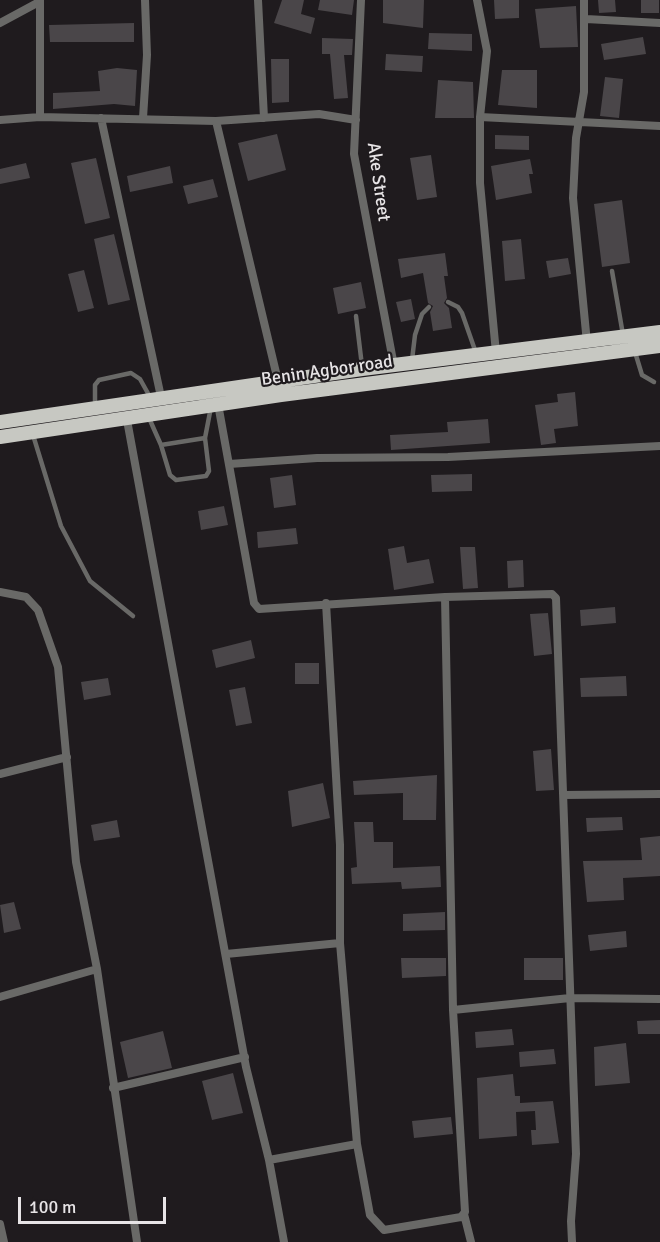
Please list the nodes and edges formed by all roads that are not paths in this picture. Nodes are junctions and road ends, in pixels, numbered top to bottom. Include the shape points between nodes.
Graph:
1 (145, 0) edge
2 (258, 0) edge
3 (361, 0) edge
4 (477, 0) edge
5 (584, 0) edge
6 (40, 1) edge
7 (586, 19) junction
8 (0, 23) edge
9 (660, 23) edge
10 (40, 117) junction
11 (480, 117) junction
12 (100, 118) junction
13 (143, 118) junction
14 (264, 118) junction
15 (0, 120) edge
16 (356, 120) junction
17 (216, 121) junction
18 (581, 123) junction
19 (660, 126) edge
20 (612, 271) dead end
21 (448, 302) dead end
22 (429, 307) dead end
23 (356, 316) dead end
24 (660, 332) edge
25 (624, 337) junction
26 (587, 343) junction
27 (660, 346) edge
28 (634, 350) junction
29 (496, 353) junction
30 (477, 355) junction
31 (412, 363) junction
32 (394, 366) junction
33 (362, 369) junction
34 (278, 381) junction
35 (654, 382) dead end
36 (156, 398) junction
37 (215, 405) junction
38 (95, 407) junction
39 (147, 416) junction
40 (127, 420) junction
41 (0, 422) edge
42 (33, 433) junction
43 (0, 437) edge
44 (205, 438) junction
45 (161, 445) junction
46 (660, 446) edge
47 (229, 464) junction
48 (0, 592) edge
49 (445, 597) junction
50 (326, 603) junction
51 (132, 616) dead end
52 (67, 758) junction
53 (0, 774) edge
54 (660, 794) edge
55 (564, 795) junction
56 (340, 943) junction
57 (226, 954) junction
58 (97, 969) junction
59 (0, 998) edge
60 (570, 998) junction
61 (660, 999) edge
62 (453, 1010) junction
63 (245, 1057) junction
64 (113, 1088) junction
65 (357, 1144) junction
66 (269, 1160) junction
67 (464, 1214) junction
68 (0, 1224) edge
69 (4, 1242) edge
70 (137, 1242) edge
71 (284, 1242) edge
72 (471, 1242) edge
73 (572, 1242) edge

1 - 13 street
2 - 14 street
3 - 16 street, Ake Street
4 - 11 street via 487,51
5 - 7 street
6 - 8 street
6 - 10 street
7 - 9 street
7 - 18 street
10 - 12 street
10 - 15 street
11 - 18 street
11 - 29 street via 480,183
12 - 13 street
12 - 36 street
13 - 17 street
14 - 16 street via 319,114
14 - 17 street
16 - 32 street, Ake Street via 354,154
17 - 34 street
18 - 19 street
18 - 26 street via 576,138 573,198
20 - 25 lane
21 - 30 lane via 462,313
22 - 31 lane via 422,314 415,335
23 - 33 lane
24 - 25 highway, Benin Agbor road
25 - 26 highway, Benin Agbor road
26 - 29 highway, Benin Agbor road
27 - 28 highway, Benin Agbor road
28 - 35 lane via 642,375
28 - 37 highway, Benin Agbor road
29 - 30 highway, Benin Agbor road
30 - 31 highway, Benin Agbor road
31 - 32 highway, Benin Agbor road
32 - 33 highway, Benin Agbor road
33 - 34 highway, Benin Agbor road
34 - 36 highway, Benin Agbor road
36 - 38 highway, Benin Agbor road
36 - 38 lane via 131,373 99,380 94,385
37 - 39 highway, Benin Agbor road
37 - 44 lane
37 - 47 street
38 - 41 highway, Benin Agbor road
39 - 40 highway, Benin Agbor road
39 - 45 lane
40 - 42 highway, Benin Agbor road
40 - 57 street
42 - 43 highway, Benin Agbor road
42 - 51 lane via 61,526 90,581
44 - 45 lane
44 - 45 lane via 209,471 206,476 176,480 170,475
46 - 47 street
47 - 50 street via 256,607
48 - 52 street via 26,597 39,610 58,667
49 - 50 street
49 - 55 street via 554,596
49 - 62 street
50 - 56 street via 340,845
52 - 53 street
52 - 58 street via 76,862
54 - 55 street
55 - 60 street
56 - 57 street
56 - 65 street
57 - 63 street
58 - 59 street
58 - 64 street
60 - 61 street
60 - 62 street
60 - 73 street via 576,1154
62 - 67 street
63 - 64 street
63 - 66 street
64 - 70 street
65 - 66 street
65 - 67 street via 370,1215 384,1230
66 - 71 street
67 - 72 street
68 - 69 street

